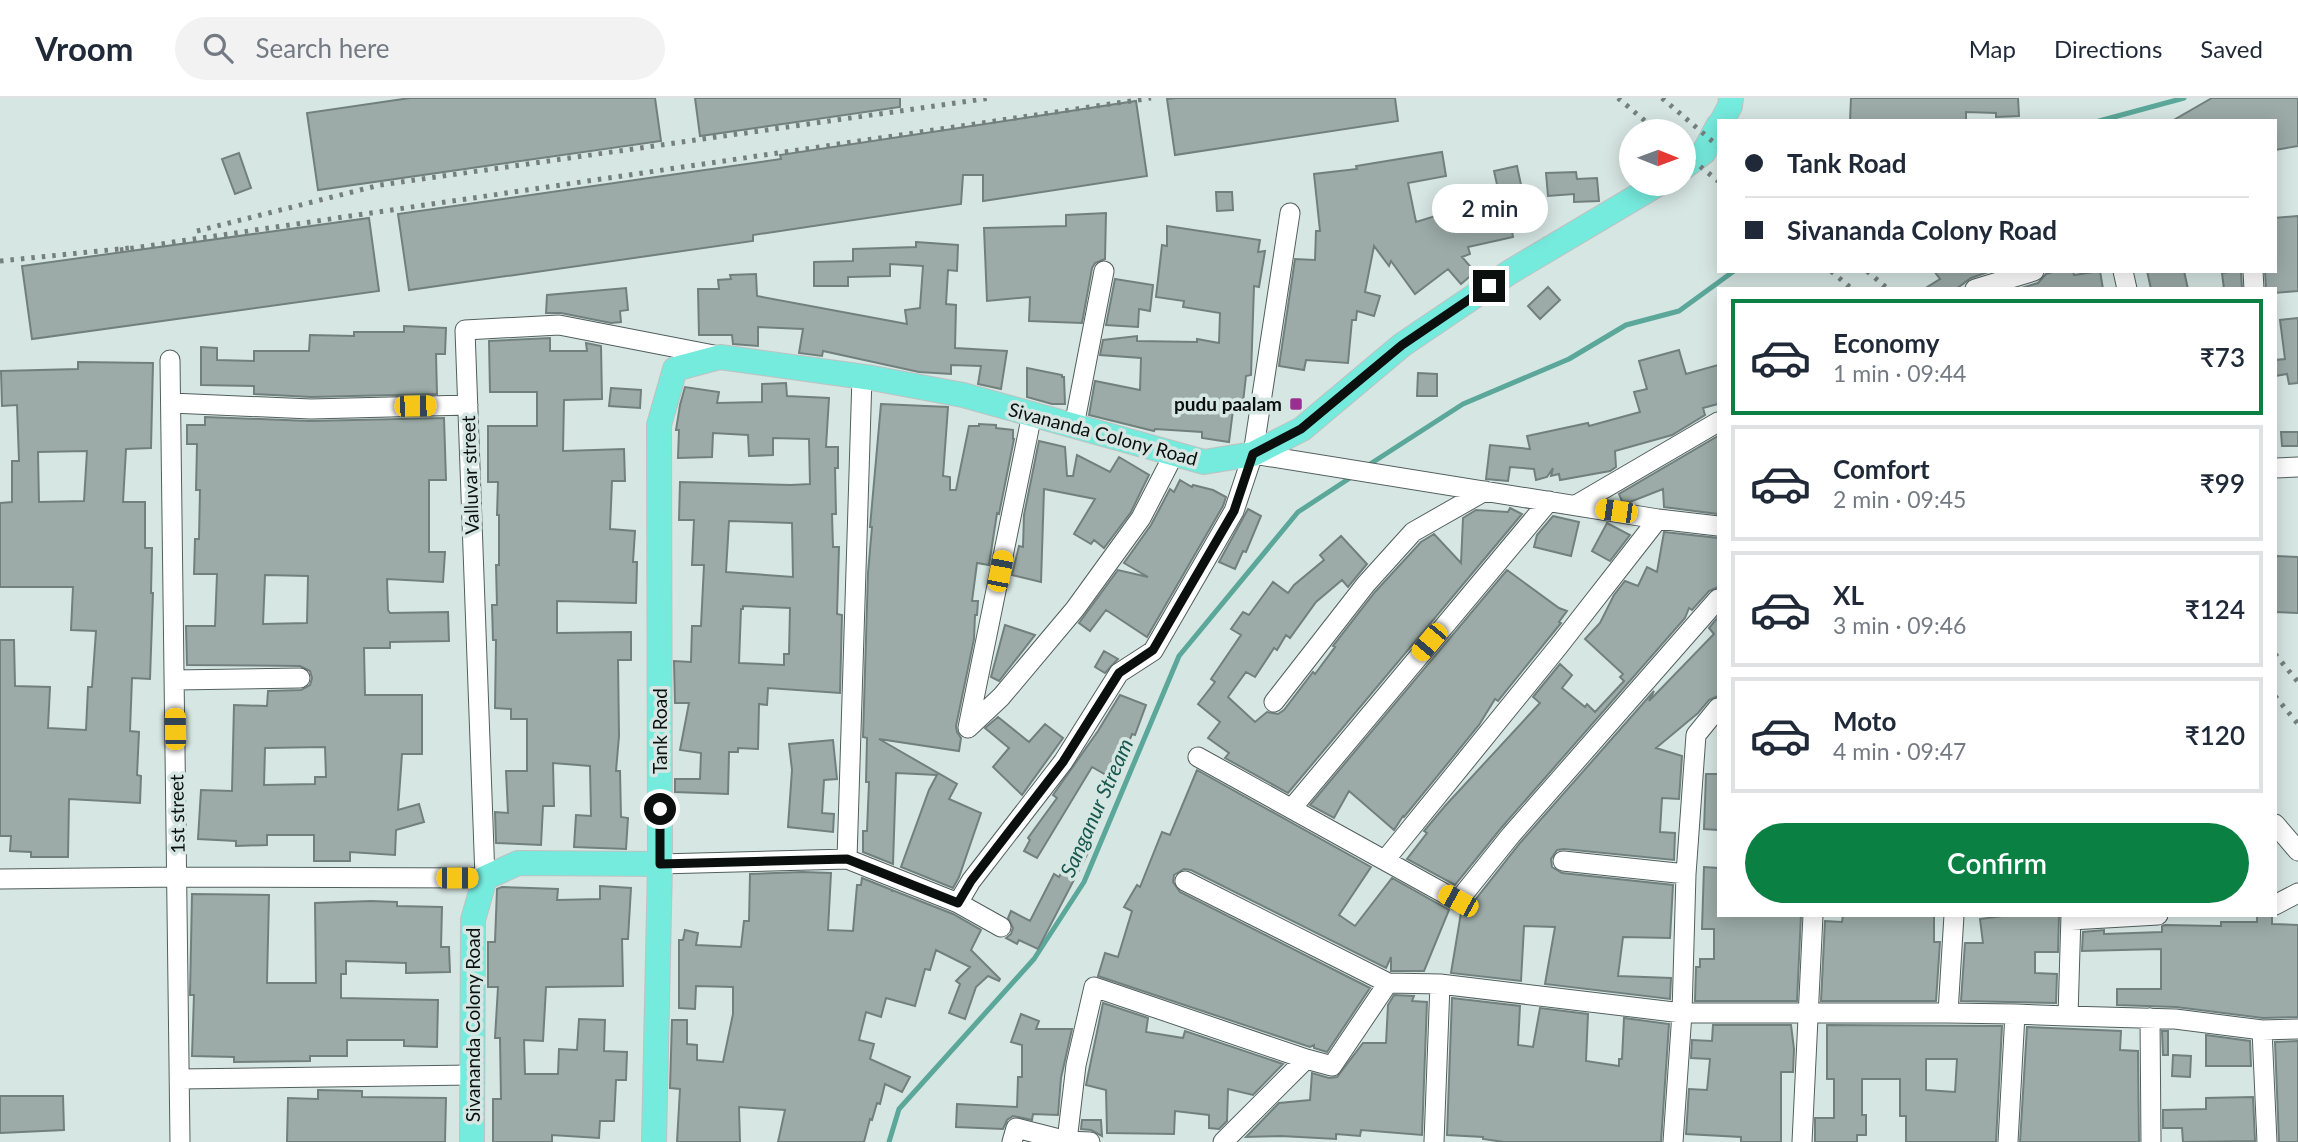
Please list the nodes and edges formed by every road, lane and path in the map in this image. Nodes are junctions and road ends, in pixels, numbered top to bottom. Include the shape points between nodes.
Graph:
1 (1731, 98) edge
2 (1722, 119) edge
3 (1717, 128) edge
4 (1696, 158) edge
5 (1638, 196) edge
6 (1290, 213) dead end
7 (1104, 271) dead end
8 (2025, 279) edge
9 (1985, 287) edge
10 (720, 356) junction
11 (170, 360) dead end
12 (862, 377) junction
13 (171, 403) junction
14 (468, 405) junction
15 (1032, 414) junction
16 (1717, 423) edge
17 (1074, 426) junction
18 (1174, 454) junction
19 (1253, 454) junction
20 (2298, 467) edge
21 (2277, 468) edge
22 (1485, 491) junction
23 (1549, 501) junction
24 (1576, 505) junction
25 (1658, 519) junction
26 (1717, 526) edge
27 (1717, 600) edge
28 (300, 678) dead end
29 (174, 680) junction
30 (1274, 702) dead end
31 (1717, 709) edge
32 (1198, 757) dead end
33 (1292, 808) junction
34 (2277, 826) edge
35 (2298, 851) edge
36 (847, 859) junction
37 (1385, 860) junction
38 (1563, 861) dead end
39 (660, 864) junction
40 (1686, 874) junction
41 (177, 877) junction
42 (485, 878) junction
43 (0, 879) edge
44 (1185, 881) dead end
45 (2298, 893) edge
46 (958, 903) junction
47 (2277, 904) edge
48 (1813, 917) edge
49 (1954, 917) edge
50 (2071, 917) edge
51 (1001, 927) dead end
52 (1388, 983) junction
53 (1440, 984) junction
54 (1682, 1013) junction
55 (1948, 1013) junction
56 (1808, 1014) junction
57 (2015, 1014) junction
58 (2068, 1016) junction
59 (2150, 1018) junction
60 (2298, 1029) edge
61 (2262, 1030) junction
62 (1306, 1059) junction
63 (472, 1075) junction
64 (180, 1079) junction
65 (1067, 1141) edge
66 (180, 1142) edge
67 (471, 1142) edge
68 (654, 1142) edge
69 (1012, 1142) edge
70 (1090, 1142) edge
71 (1223, 1142) edge
72 (1434, 1142) edge
73 (1673, 1142) edge
74 (1801, 1142) edge
75 (2008, 1142) edge
76 (2151, 1142) edge
77 (2267, 1142) edge

1 - 2 main road
3 - 4 main road
5 - 19 main road, Sivananda Colony Road via 1510,272 1402,345 1301,429
6 - 19 street
7 - 17 street
8 - 9 street
10 - 12 main road, Sivananda Colony Road
10 - 14 street, Valluvar street via 559,325 465,330
10 - 39 main road, Tank Road via 674,369 659,425
11 - 13 street, 1st street
12 - 15 main road, Sivananda Colony Road via 963,395
12 - 36 street
13 - 14 street via 311,408
13 - 29 street, 1st street
14 - 42 street, Valluvar street
15 - 17 main road, Sivananda Colony Road
15 - 18 street via 968,728 1001,697 1075,609 1141,519
16 - 24 street
17 - 18 main road, Sivananda Colony Road
18 - 19 main road, Sivananda Colony Road via 1204,462
19 - 22 street
19 - 46 street via 1234,511 1153,650 1119,673 1063,762
20 - 21 street
22 - 23 street
22 - 30 street via 1413,532
23 - 24 street
23 - 33 street
24 - 25 street
25 - 26 street
25 - 37 street
27 - 37 street via 1458,901
28 - 29 street
29 - 41 street, 1st street
31 - 40 street via 1696,735
32 - 33 street
33 - 37 street
34 - 35 street
36 - 39 street
36 - 46 street
38 - 40 street
39 - 42 main road via 518,863
39 - 68 main road, Tank Road
40 - 54 street
41 - 42 street
41 - 43 street
41 - 64 street, 1st street
42 - 63 main road, Sivananda Colony Road via 473,920
44 - 52 street
45 - 47 street
46 - 51 street
48 - 56 street
49 - 55 street
50 - 58 street
52 - 53 street
52 - 62 street via 1332,1066
53 - 54 street
53 - 72 street
54 - 56 street
54 - 73 street
55 - 56 street
55 - 57 street
56 - 74 street
57 - 58 street
57 - 75 street
58 - 59 street
59 - 61 street
59 - 76 street
60 - 61 street
61 - 77 street
62 - 65 street via 1094,987 1076,1065
62 - 71 street
63 - 64 street
63 - 67 main road, Sivananda Colony Road
64 - 66 street, 1st street
65 - 69 street via 1016,1128
65 - 70 street

